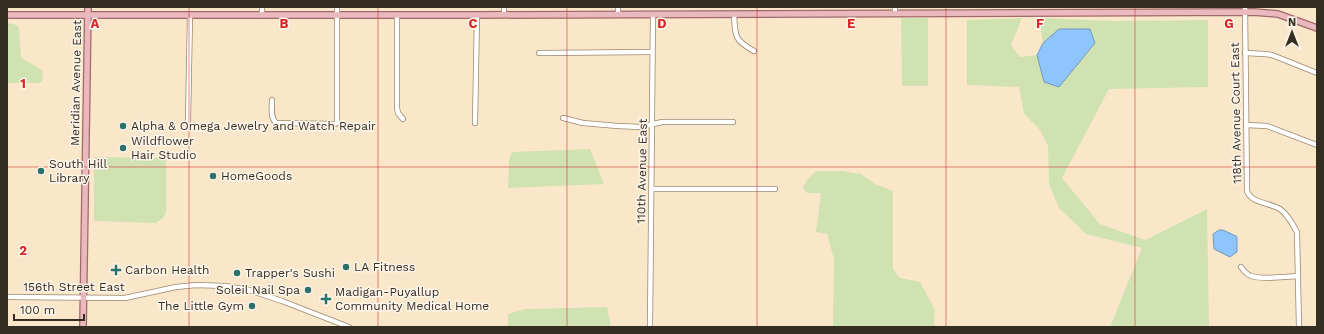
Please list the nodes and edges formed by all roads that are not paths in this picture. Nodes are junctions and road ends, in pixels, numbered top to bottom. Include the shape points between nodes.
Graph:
1 (88, 7) edge
2 (262, 7) edge
3 (337, 7) edge
4 (504, 7) edge
5 (618, 7) edge
6 (895, 10) edge
7 (1030, 10) edge
8 (1096, 10) edge
9 (1245, 10) edge
10 (653, 14) junction
11 (734, 14) junction
12 (88, 15) junction
13 (190, 15) junction
14 (262, 15) junction
15 (337, 15) junction
16 (398, 15) junction
17 (477, 15) junction
18 (504, 15) junction
19 (618, 15) junction
20 (7, 16) edge
21 (1317, 28) edge
22 (754, 51) dead end
23 (652, 52) junction
24 (539, 53) dead end
25 (1245, 53) junction
26 (1317, 73) edge
27 (272, 100) dead end
28 (563, 118) dead end
29 (403, 119) dead end
30 (188, 122) dead end
31 (733, 122) dead end
32 (475, 123) dead end
33 (653, 125) junction
34 (1246, 125) junction
35 (1317, 145) edge
36 (652, 189) junction
37 (775, 189) dead end
38 (1241, 267) dead end
39 (1298, 276) junction
40 (7, 297) edge
41 (83, 297) junction
42 (83, 327) edge
43 (349, 327) edge
44 (650, 327) edge
45 (1299, 327) edge

1 - 12 main road, Meridian Avenue East
2 - 14 street
3 - 15 street
4 - 18 street
5 - 19 street
6 - 7 main road
6 - 11 main road
7 - 8 main road
8 - 9 main road
9 - 21 main road via 1278,14
9 - 25 street, 118th Avenue Court East
10 - 11 main road
10 - 19 main road
10 - 23 street, 110th Avenue East
11 - 22 street via 737,39 742,45
12 - 13 main road
12 - 20 main road
12 - 41 main road, Meridian Avenue East
13 - 14 main road
13 - 30 street
14 - 15 main road
15 - 16 main road
15 - 27 street via 335,124 276,123 272,116
16 - 17 main road
16 - 29 street via 397,108
17 - 18 main road
17 - 32 street
18 - 19 main road
23 - 24 street
23 - 33 street, 110th Avenue East
25 - 26 street via 1272,55
25 - 34 street, 118th Avenue Court East
28 - 33 street via 599,125
31 - 33 street via 662,122
33 - 36 street, 110th Avenue East
34 - 35 street via 1267,126
34 - 39 street, 118th Avenue Court East via 1249,195 1277,208 1293,223 1297,232
36 - 37 street
36 - 44 street, 110th Avenue East
38 - 39 street via 1250,276
39 - 45 street
40 - 41 street, 156th Street East
41 - 42 main road, Meridian Avenue East
41 - 43 street, 156th Street East via 125,298 192,286 226,286 249,290 282,301

